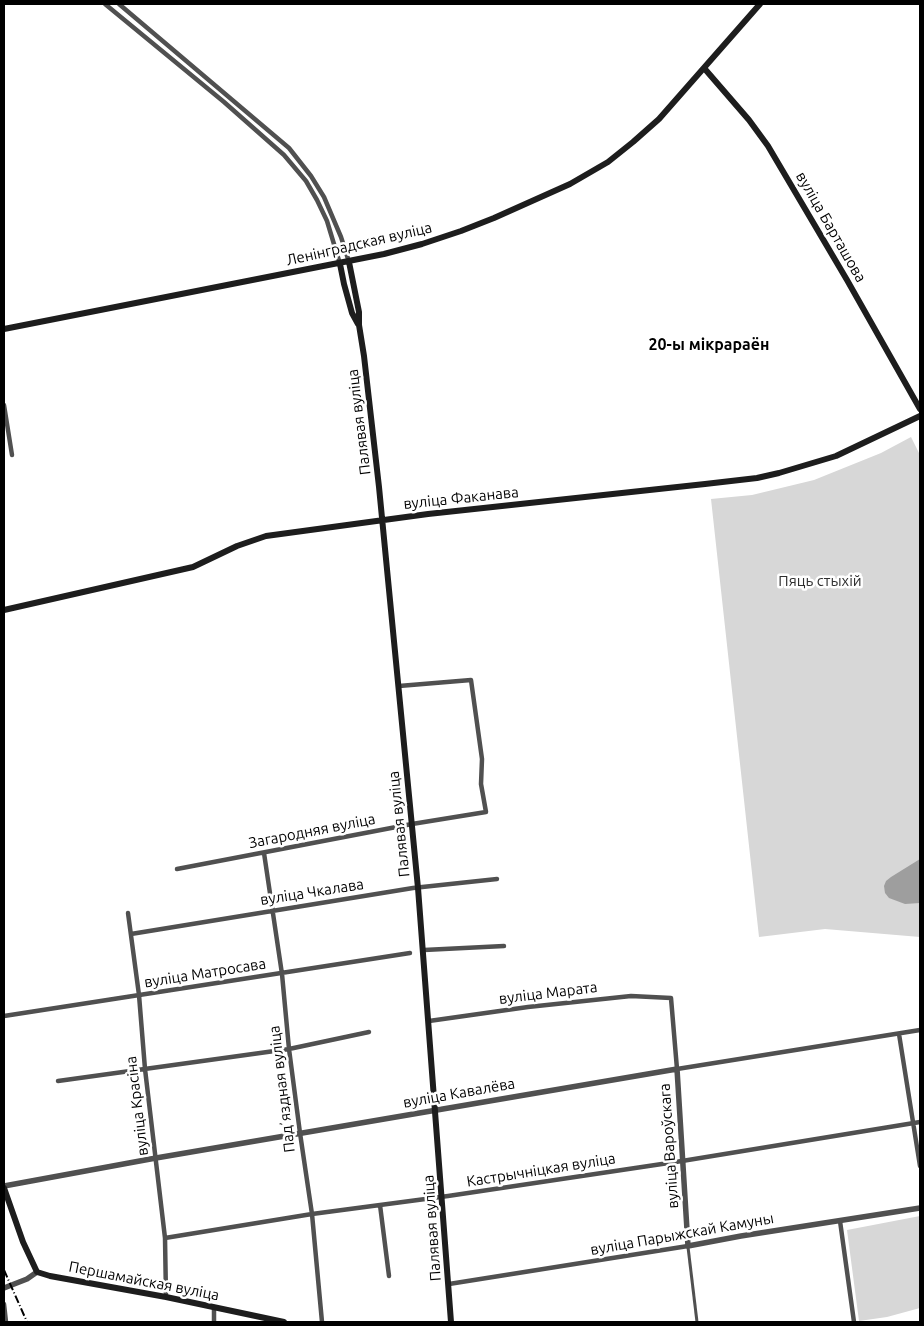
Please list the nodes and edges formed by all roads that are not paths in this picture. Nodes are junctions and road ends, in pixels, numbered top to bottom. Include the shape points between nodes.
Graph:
1 (105, 4) edge
2 (119, 4) edge
3 (760, 4) edge
4 (704, 68) junction
5 (349, 262) junction
6 (340, 264) junction
7 (359, 325) junction
8 (4, 329) edge
9 (4, 405) edge
10 (920, 408) edge
11 (920, 416) edge
12 (12, 455) dead end
13 (382, 520) junction
14 (4, 610) edge
15 (399, 686) junction
16 (412, 824) junction
17 (264, 853) junction
18 (177, 869) dead end
19 (497, 879) dead end
20 (418, 888) junction
21 (273, 910) junction
22 (128, 913) dead end
23 (131, 934) junction
24 (504, 946) dead end
25 (424, 950) junction
26 (410, 954) dead end
27 (282, 974) junction
28 (139, 996) junction
29 (671, 998) joint
30 (4, 1016) edge
31 (429, 1021) junction
32 (920, 1030) edge
33 (369, 1032) dead end
34 (899, 1034) junction
35 (290, 1049) junction
36 (145, 1069) junction
37 (677, 1069) junction
38 (58, 1081) dead end
39 (436, 1110) junction
40 (920, 1122) edge
41 (914, 1123) junction
42 (300, 1133) junction
43 (156, 1158) junction
44 (682, 1161) junction
45 (920, 1166) edge
46 (4, 1187) edge
47 (442, 1197) junction
48 (380, 1205) junction
49 (920, 1208) edge
50 (312, 1214) junction
51 (840, 1221) junction
52 (165, 1238) junction
53 (688, 1246) junction
54 (37, 1272) junction
55 (388, 1276) dead end
56 (449, 1284) junction
57 (4, 1288) edge
58 (166, 1296) junction
59 (4, 1304) edge
60 (214, 1307) junction
61 (6, 1322) edge
62 (214, 1322) edge
63 (284, 1322) edge
64 (322, 1322) edge
65 (452, 1322) edge
66 (697, 1322) edge
67 (854, 1322) edge

1 - 6 street via 284,155 317,200
2 - 5 street via 289,148 324,197
3 - 4 main road, Ленінградская вуліца
4 - 5 main road, Ленінградская вуліца via 659,119 633,142 608,162 570,184 461,231
4 - 10 main road, вуліца Барташова via 768,146
5 - 6 main road, Ленінградская вуліца
5 - 7 main road, Палявая вуліца
6 - 7 main road, Палявая вуліца via 352,313
6 - 8 main road, Ленінградская вуліца
7 - 13 main road, Палявая вуліца
9 - 12 street
11 - 13 main road, вуліца Факанава via 836,456 789,471
13 - 14 main road, вуліца Факанава via 266,536 193,567
13 - 15 main road, Палявая вуліца
15 - 16 main road, Палявая вуліца
15 - 16 street, Загародняя вуліца via 470,680 482,759 486,812
16 - 17 street, Загародняя вуліца
16 - 20 main road, Палявая вуліца
17 - 18 street, Загародняя вуліца
17 - 21 street, Падʼяздная вуліца
19 - 20 street, вуліца Чкалава
20 - 21 street, вуліца Чкалава
20 - 25 main road, Палявая вуліца
21 - 23 street, вуліца Чкалава
21 - 27 street, Падʼяздная вуліца
22 - 23 street, вуліца Красіна
23 - 28 street, вуліца Красіна
24 - 25 street
25 - 31 main road, Палявая вуліца
26 - 27 street, вуліца Матросава
27 - 28 street, вуліца Матросава
27 - 35 street, Падʼяздная вуліца
28 - 30 street, вуліца Матросава
28 - 36 street, вуліца Красіна
29 - 31 street, вуліца Марата via 631,996
29 - 37 street, вуліца Вароўскага
31 - 39 main road, Палявая вуліца
32 - 34 street, вуліца Кавалёва
33 - 35 street
34 - 37 street, вуліца Кавалёва
34 - 41 street
35 - 36 street
35 - 42 street, Падʼяздная вуліца
36 - 38 street
36 - 43 street, вуліца Красіна
37 - 39 street, вуліца Кавалёва
37 - 44 street, вуліца Вароўскага
39 - 42 street, вуліца Кавалёва
39 - 47 main road, Палявая вуліца
40 - 41 street, Кастрычніцкая вуліца
41 - 44 street, Кастрычніцкая вуліца
41 - 45 street
42 - 43 street, вуліца Кавалёва
42 - 50 street, Падʼяздная вуліца
43 - 46 street, вуліца Кавалёва
43 - 52 street, вуліца Красіна
44 - 47 street, Кастрычніцкая вуліца
44 - 53 street, вуліца Вароўскага
46 - 54 main road
47 - 48 street, Кастрычніцкая вуліца
47 - 56 main road, Палявая вуліца
48 - 50 street, Кастрычніцкая вуліца
48 - 55 street
49 - 51 street, вуліца Парыжскай Камуны
50 - 52 street, Кастрычніцкая вуліца
50 - 64 street, Падʼяздная вуліца
51 - 53 street, вуліца Парыжскай Камуны
51 - 67 street
52 - 58 street, вуліца Красіна
53 - 56 street, вуліца Парыжскай Камуны
53 - 66 street, вуліца Вароўскага
54 - 57 street via 27,1280
54 - 58 main road, Першамайская вуліца
56 - 65 main road, Палявая вуліца
58 - 60 main road, Першамайская вуліца
59 - 61 street
60 - 62 street
60 - 63 main road, Першамайская вуліца

